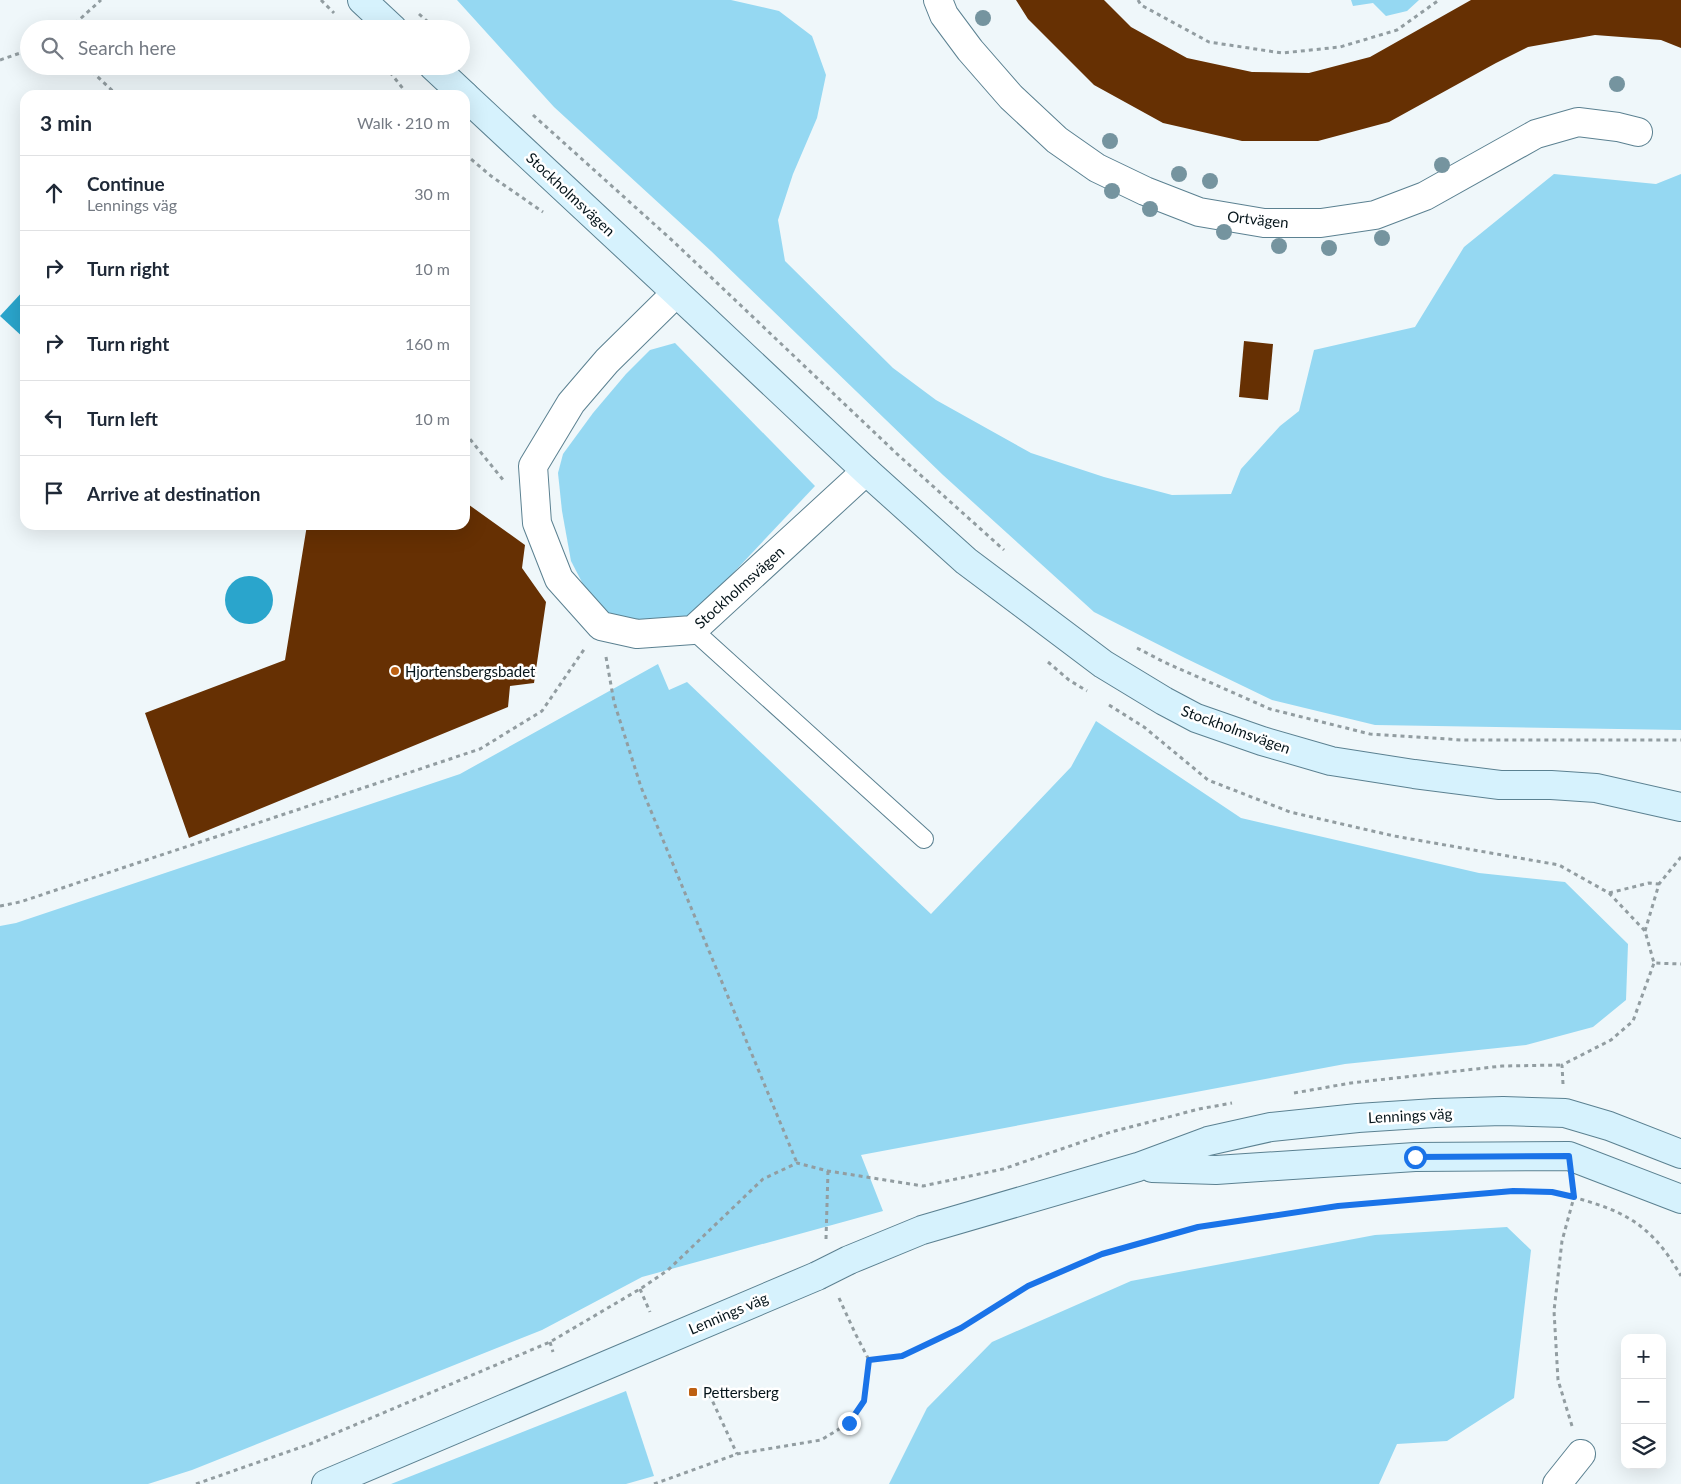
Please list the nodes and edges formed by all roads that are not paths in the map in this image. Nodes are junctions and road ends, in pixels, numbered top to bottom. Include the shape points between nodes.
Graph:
1 (362, 0) edge
2 (938, 0) edge
3 (383, 20) edge
4 (444, 75) edge
5 (460, 90) edge
6 (470, 100) edge
7 (1638, 132) dead end
8 (676, 293) junction
9 (866, 471) junction
10 (693, 630) junction
11 (1681, 807) edge
12 (924, 839) dead end
13 (1681, 1154) edge
14 (1138, 1167) junction
15 (1681, 1199) edge
16 (1580, 1454) road end
17 (326, 1484) edge
18 (1558, 1484) edge

1 - 3 main road
2 - 7 street, Ortvägen via 944,15 970,50 1011,97 1057,140 1097,168 1199,212 1264,223 1321,223 1375,215 1425,196 1536,134 1578,122
4 - 5 main road, Stockholmsvägen
6 - 8 main road, Stockholmsvägen
8 - 9 main road, Stockholmsvägen
8 - 10 street, Stockholmsvägen via 607,361 571,403 533,466 537,523 560,579 601,626 636,634
9 - 10 street, Stockholmsvägen
9 - 11 main road, Stockholmsvägen via 966,561 1103,664 1196,718 1332,761 1500,785 1552,784 1596,788
10 - 12 lane
13 - 14 main road, Lennings väg via 1565,1113 1503,1111 1358,1118 1271,1127 1208,1141
14 - 15 main road, Lennings väg via 1216,1170 1415,1157 1569,1156
14 - 17 main road, Lennings väg, bridge via 922,1230
16 - 18 street

